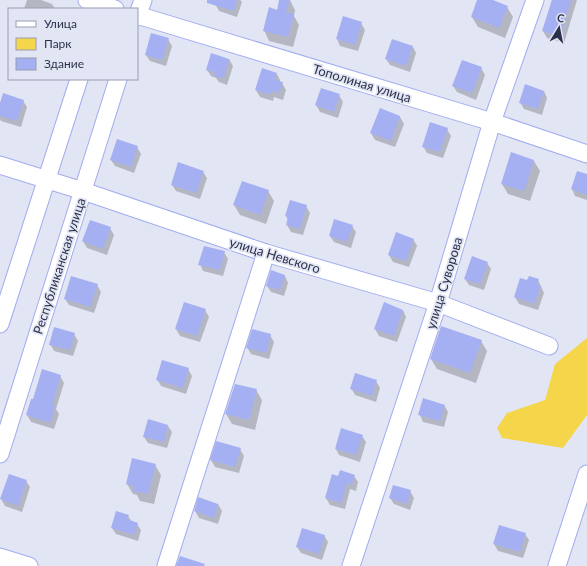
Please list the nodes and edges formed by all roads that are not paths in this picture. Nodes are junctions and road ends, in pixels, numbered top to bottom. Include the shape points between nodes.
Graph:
1 (535, 0) edge
2 (139, 12) edge
3 (79, 80) edge
4 (118, 80) edge
5 (492, 122) junction
6 (587, 154) edge
7 (0, 165) edge
8 (47, 180) junction
9 (83, 192) junction
10 (266, 253) junction
11 (438, 303) junction
12 (0, 324) edge
13 (549, 346) dead end
14 (0, 454) edge
15 (587, 474) edge
16 (0, 557) edge
17 (29, 566) edge
18 (166, 566) edge
19 (351, 566) edge
20 (557, 566) edge

1 - 5 street, улица Суворова
2 - 5 street, Тополиная улица
3 - 8 street
4 - 9 street, Республиканская улица
5 - 6 street, Тополиная улица
5 - 11 street, улица Суворова
7 - 8 street, улица Невского
8 - 9 street, улица Невского
8 - 12 street
9 - 10 street, улица Невского
9 - 14 street, Республиканская улица
10 - 11 street, улица Невского
10 - 18 street
11 - 13 street, улица Невского
11 - 19 street, улица Суворова
15 - 20 street
16 - 17 street

